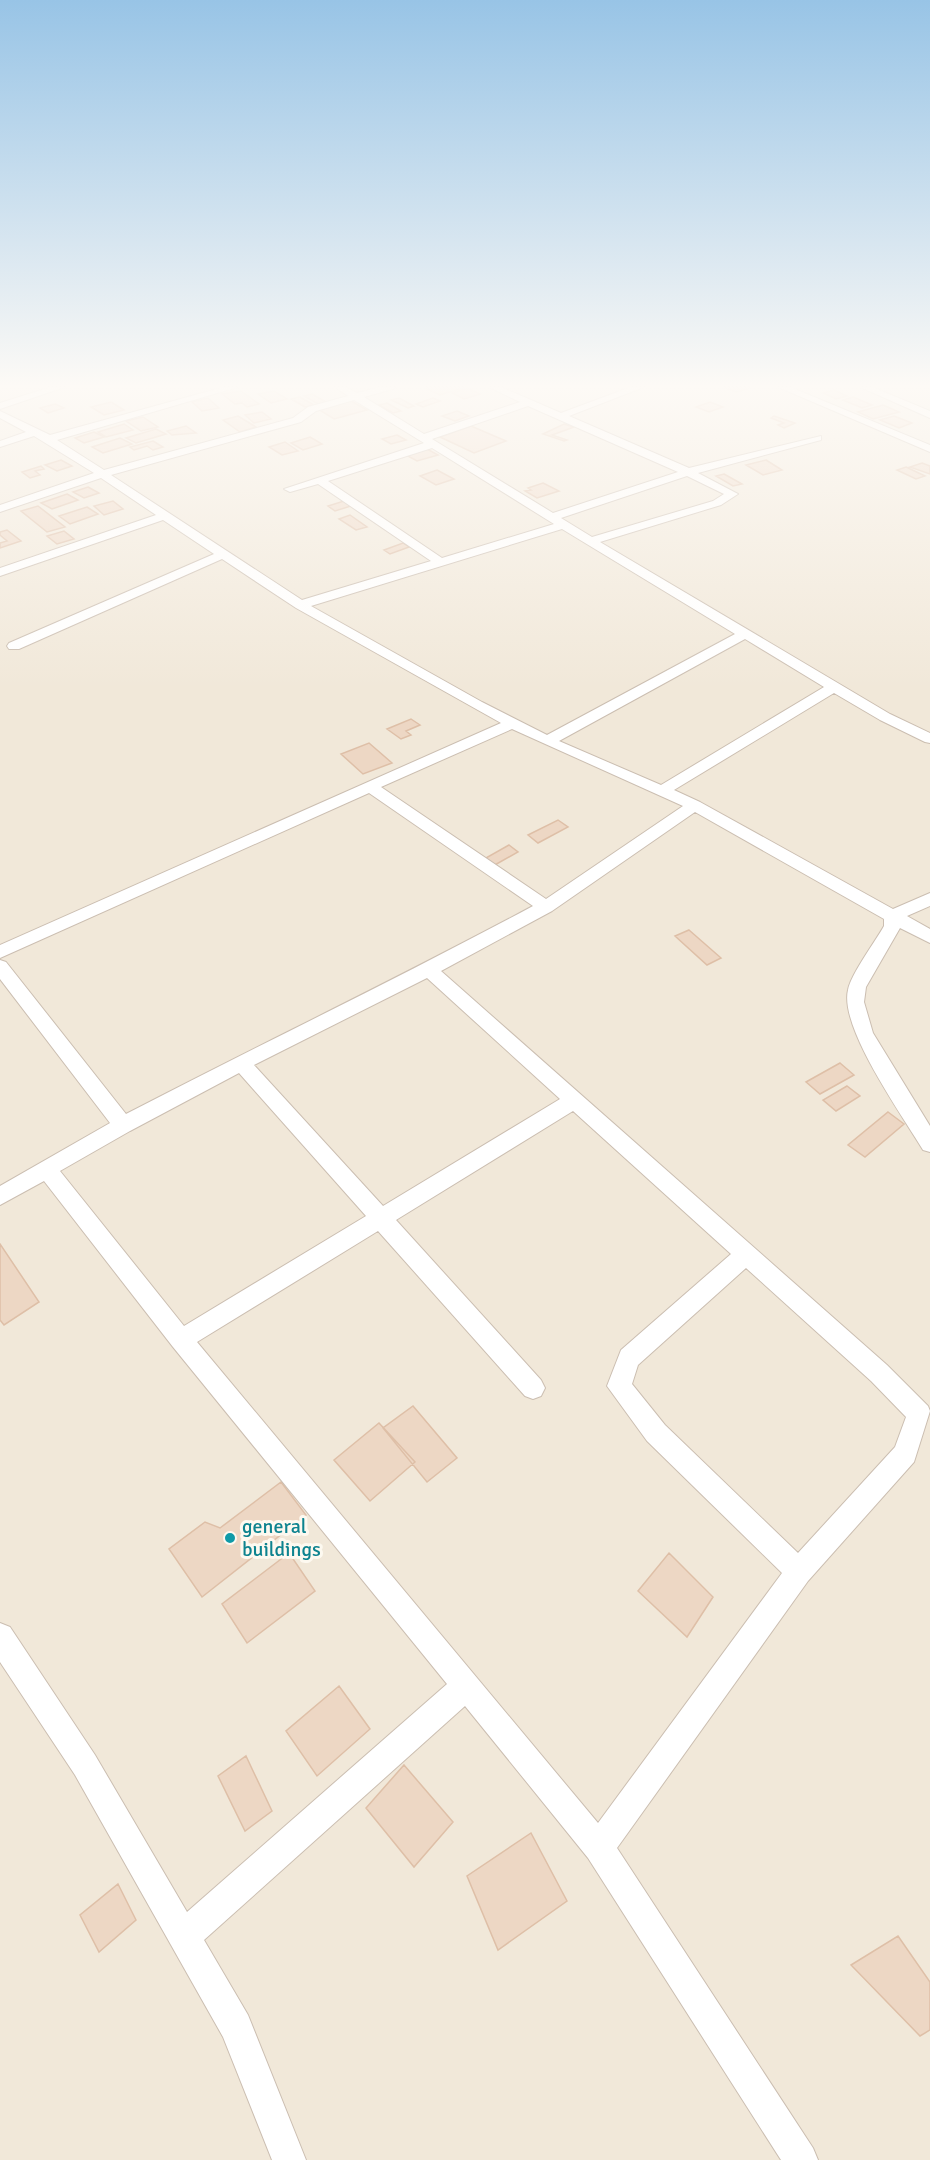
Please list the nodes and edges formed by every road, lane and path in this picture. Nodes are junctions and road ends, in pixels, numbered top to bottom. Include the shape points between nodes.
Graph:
1 (62, 488) edge
2 (123, 488) edge
3 (294, 488) edge
4 (331, 488) edge
5 (505, 488) edge
6 (640, 488) edge
7 (719, 488) edge
8 (290, 489) dead end
9 (0, 509) edge
10 (163, 516) junction
11 (553, 517) junction
12 (566, 524) junction
13 (591, 541) junction
14 (221, 555) junction
15 (440, 562) junction
16 (0, 572) edge
17 (300, 605) junction
18 (745, 634) junction
19 (14, 646) dead end
20 (834, 687) junction
21 (512, 723) junction
22 (930, 739) edge
23 (547, 741) junction
24 (370, 787) junction
25 (662, 791) junction
26 (694, 806) junction
27 (930, 899) edge
28 (546, 907) junction
29 (893, 916) junction
30 (930, 937) edge
31 (0, 952) edge
32 (0, 966) edge
33 (429, 970) junction
34 (241, 1063) junction
35 (575, 1100) junction
36 (123, 1125) junction
37 (930, 1144) edge
38 (47, 1170) junction
39 (0, 1197) edge
40 (380, 1218) junction
41 (747, 1254) junction
42 (181, 1340) junction
43 (532, 1388) dead end
44 (799, 1572) junction
45 (0, 1637) edge
46 (466, 1686) junction
47 (599, 1847) junction
48 (184, 1936) junction
49 (289, 2160) edge
50 (801, 2160) edge

1 - 9 street
2 - 10 street
3 - 8 street
4 - 15 street
5 - 11 street
6 - 11 street
7 - 13 street via 732,494 717,503
10 - 14 street
10 - 16 street
11 - 12 street
12 - 13 street
12 - 15 street
13 - 18 street
14 - 17 street
14 - 19 street
15 - 17 street
17 - 21 street
18 - 20 street
18 - 23 street
20 - 22 street
20 - 25 street
21 - 23 street
21 - 24 street
23 - 25 street
24 - 28 street
24 - 31 street
25 - 26 street
26 - 28 street
26 - 29 street
27 - 29 street
28 - 33 street
29 - 30 street
29 - 37 street via 887,938 857,987 855,1002 864,1034
32 - 36 street
33 - 34 street
33 - 35 street
34 - 36 street
34 - 40 street
35 - 40 street
35 - 41 street
36 - 38 street
38 - 39 street
38 - 42 street
40 - 42 street
40 - 43 street
41 - 44 street via 919,1414 904,1454
41 - 44 street via 629,1358 619,1386 656,1432
42 - 46 street
44 - 47 street
45 - 48 street via 86,1765
46 - 47 street
46 - 48 street
47 - 50 street
48 - 49 street via 236,2026

